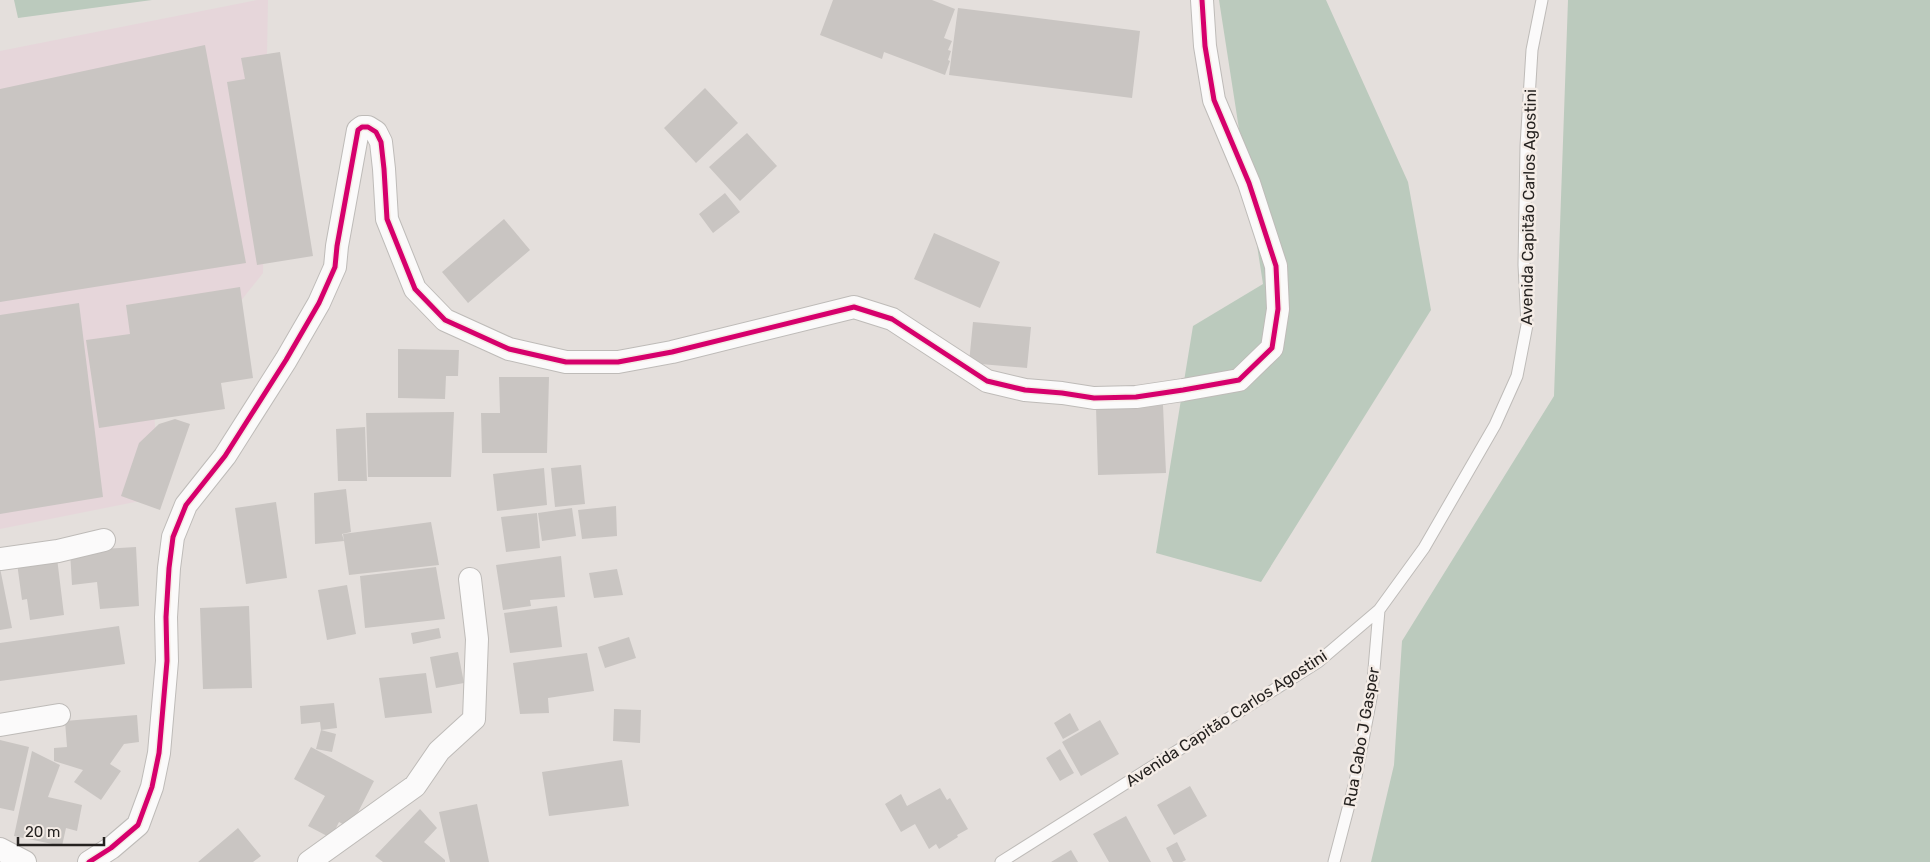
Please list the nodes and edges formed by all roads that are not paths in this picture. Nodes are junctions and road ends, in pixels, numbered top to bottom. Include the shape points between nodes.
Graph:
1 (1202, 0) edge
2 (1542, 0) edge
3 (104, 540) dead end
4 (0, 559) edge
5 (470, 579) dead end
6 (1379, 610) junction
7 (59, 715) dead end
8 (0, 725) edge
9 (0, 849) edge
10 (25, 862) edge
11 (89, 862) edge
12 (309, 862) edge
13 (1001, 862) edge
14 (1334, 862) edge

1 - 11 street via 1205,46 1214,100 1249,183 1276,266 1278,309 1272,348 1239,380 1136,397 1094,398 1025,390 987,381 892,319 854,307 672,352 618,362 566,362 509,349 445,320 415,289 387,219 381,142 376,132 368,127 358,130 335,267 327,285 286,360 226,456 186,505 173,537 160,753 152,787 138,825
2 - 6 lane, Avenida Capitão Carlos Agostini via 1532,50 1526,146 1526,325 1517,376 1495,425 1424,548
3 - 4 street via 58,551
5 - 12 street via 477,639 474,719 439,751 415,786
6 - 13 lane, Avenida Capitão Carlos Agostini via 1318,662
6 - 14 lane, Rua Cabo J Gasper via 1372,693 1355,782
7 - 8 street
9 - 10 street

